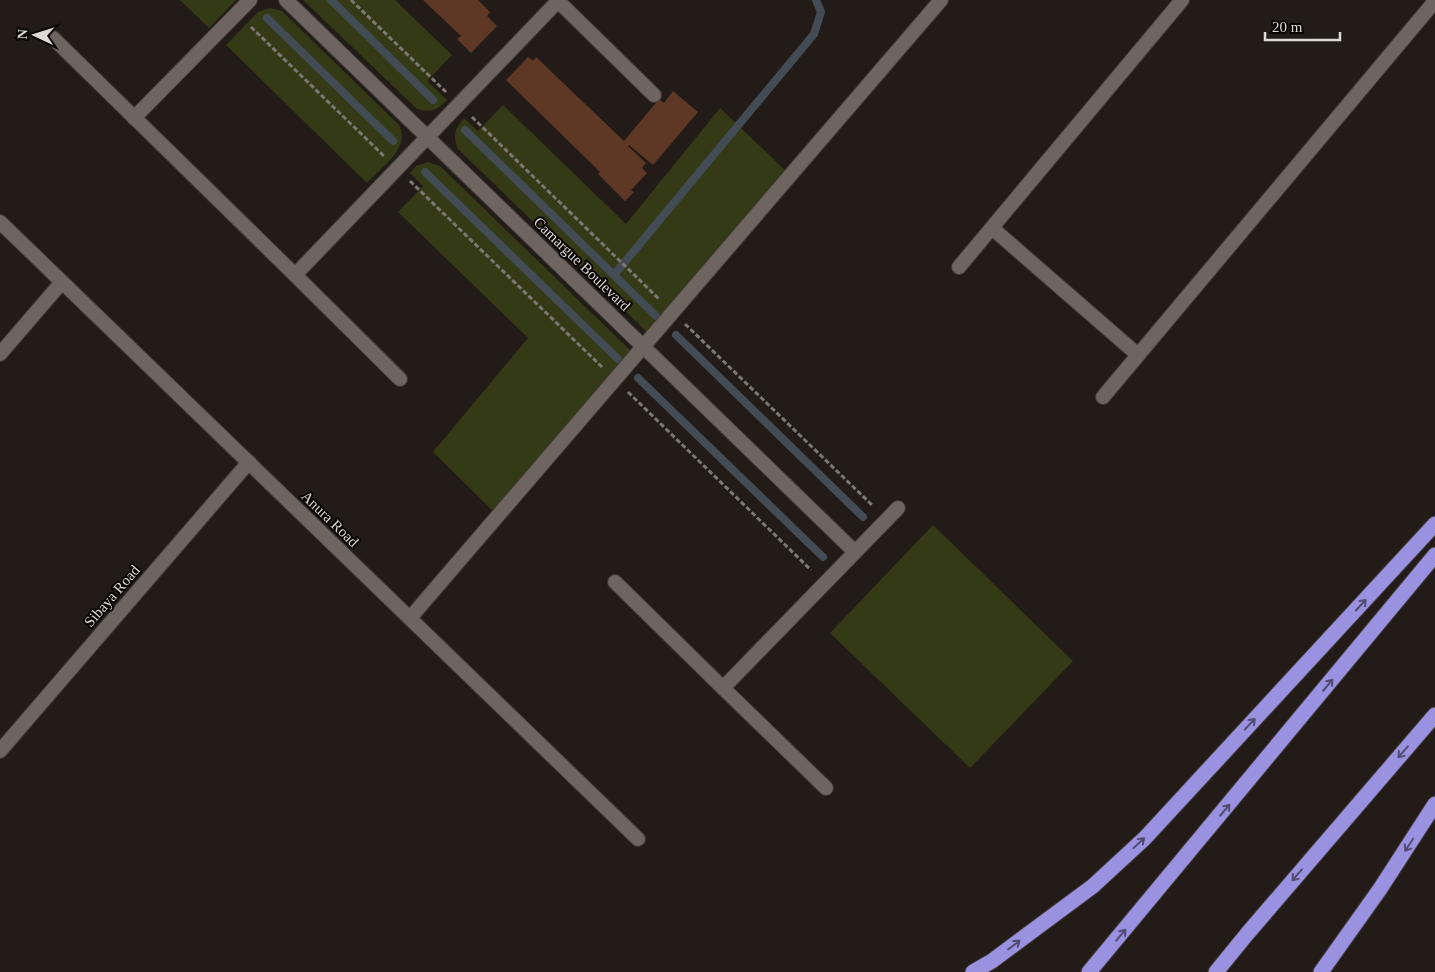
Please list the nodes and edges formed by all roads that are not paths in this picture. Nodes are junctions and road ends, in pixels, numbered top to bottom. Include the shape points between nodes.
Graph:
1 (250, 0) edge
2 (286, 0) edge
3 (941, 0) edge
4 (1182, 0) edge
5 (558, 1) edge
6 (1435, 1) edge
7 (53, 38) dead end
8 (654, 95) dead end
9 (134, 118) junction
10 (427, 137) junction
11 (0, 222) edge
12 (992, 228) junction
13 (959, 267) dead end
14 (295, 276) junction
15 (62, 282) junction
16 (644, 348) junction
17 (0, 354) edge
18 (1138, 355) junction
19 (400, 379) dead end
20 (1103, 396) dead end
21 (249, 462) junction
22 (898, 508) dead end
23 (1435, 524) edge
24 (855, 552) junction
25 (1435, 555) edge
26 (615, 582) dead end
27 (410, 618) junction
28 (723, 688) junction
29 (1435, 714) edge
30 (0, 751) edge
31 (826, 788) dead end
32 (1435, 804) edge
33 (638, 839) dead end
34 (973, 972) edge
35 (1089, 972) edge
36 (1216, 972) edge
37 (1321, 972) edge

1 - 9 street
2 - 10 street, Camargue Boulevard
3 - 16 street
4 - 12 street
5 - 8 street
5 - 10 street
6 - 18 street
7 - 9 street
9 - 14 street
10 - 14 street
10 - 16 street, Camargue Boulevard
11 - 15 street, Anura Road
12 - 13 street
12 - 18 street
14 - 19 street
15 - 17 street
15 - 21 street, Anura Road
16 - 24 street, Camargue Boulevard
16 - 27 street
18 - 20 street
21 - 27 street, Anura Road
21 - 30 street, Sibaya Road
22 - 24 street
34 -> 23 highway via 1093,886 1145,838
24 - 28 street
35 -> 25 highway
26 - 28 street
27 - 33 street, Anura Road
28 - 31 street
29 -> 36 highway
32 -> 37 highway

